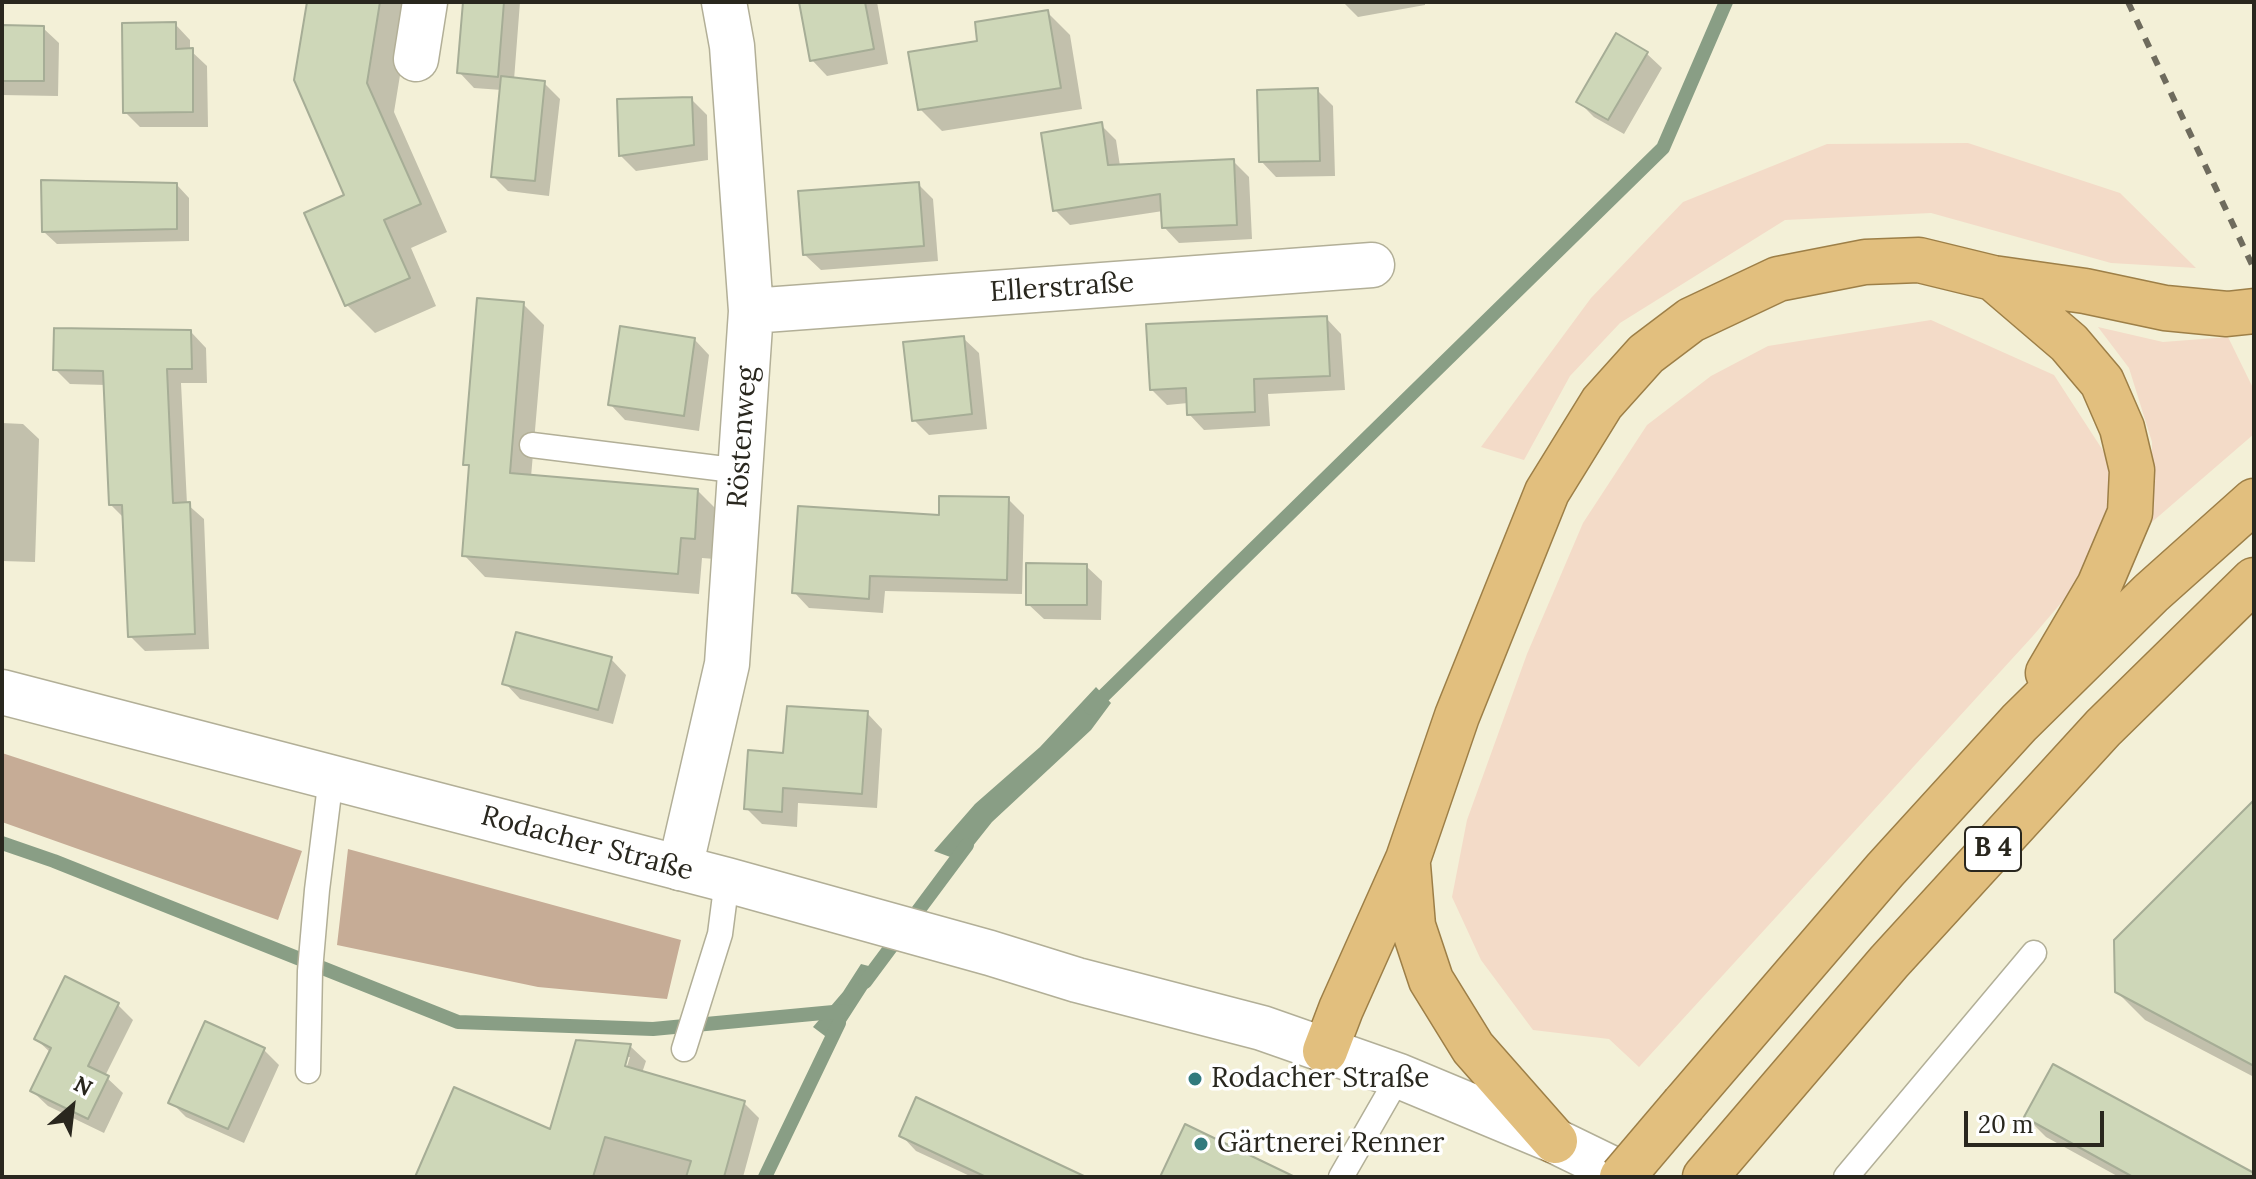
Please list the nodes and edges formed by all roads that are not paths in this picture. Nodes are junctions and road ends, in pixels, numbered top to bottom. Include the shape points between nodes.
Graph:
1 (425, 2) edge
2 (724, 2) edge
3 (416, 59) dead end
4 (1372, 265) dead end
5 (1993, 278) junction
6 (751, 311) junction
7 (2240, 313) edge
8 (532, 445) dead end
9 (741, 471) junction
10 (2254, 501) edge
11 (2254, 580) edge
12 (2, 692) edge
13 (2019, 723) junction
14 (331, 777) junction
15 (1408, 859) junction
16 (680, 868) junction
17 (727, 880) junction
18 (2034, 953) dead end
19 (684, 1049) dead end
20 (1325, 1051) junction
21 (308, 1071) dead end
22 (1399, 1076) junction
23 (1555, 1141) junction
24 (1341, 1177) edge
25 (1622, 1177) edge
26 (1629, 1177) edge
27 (1705, 1177) edge
28 (1846, 1177) edge

1 - 3 street
2 - 6 street, Röstenweg via 732,46
4 - 6 street, Ellerstraße
5 - 7 highway via 2165,308
5 - 13 highway via 2069,343 2102,382 2122,428 2132,470 2130,513 2099,586
5 - 15 highway via 1919,260 1865,262 1778,279 1691,320 1646,354 1602,403 1547,492 1457,716
6 - 9 street, Röstenweg
8 - 9 lane
9 - 16 street, Röstenweg via 727,664
10 - 13 highway, B 4
11 - 27 highway, B 4 via 2092,740 1889,962
12 - 14 street, Rodacher Straße
13 - 25 highway, B 4, bridge via 1885,870
14 - 16 street, Rodacher Straße
14 - 21 lane via 310,971
15 - 20 highway
15 - 23 highway via 1413,926 1431,980 1473,1048
16 - 17 street, Rodacher Straße
17 - 19 lane via 720,934
17 - 20 street, Rodacher Straße via 1262,1028
18 - 28 lane
20 - 22 street, Rodacher Straße
22 - 23 street, Rodacher Straße
22 - 24 lane
23 - 26 street, Rodacher Straße

